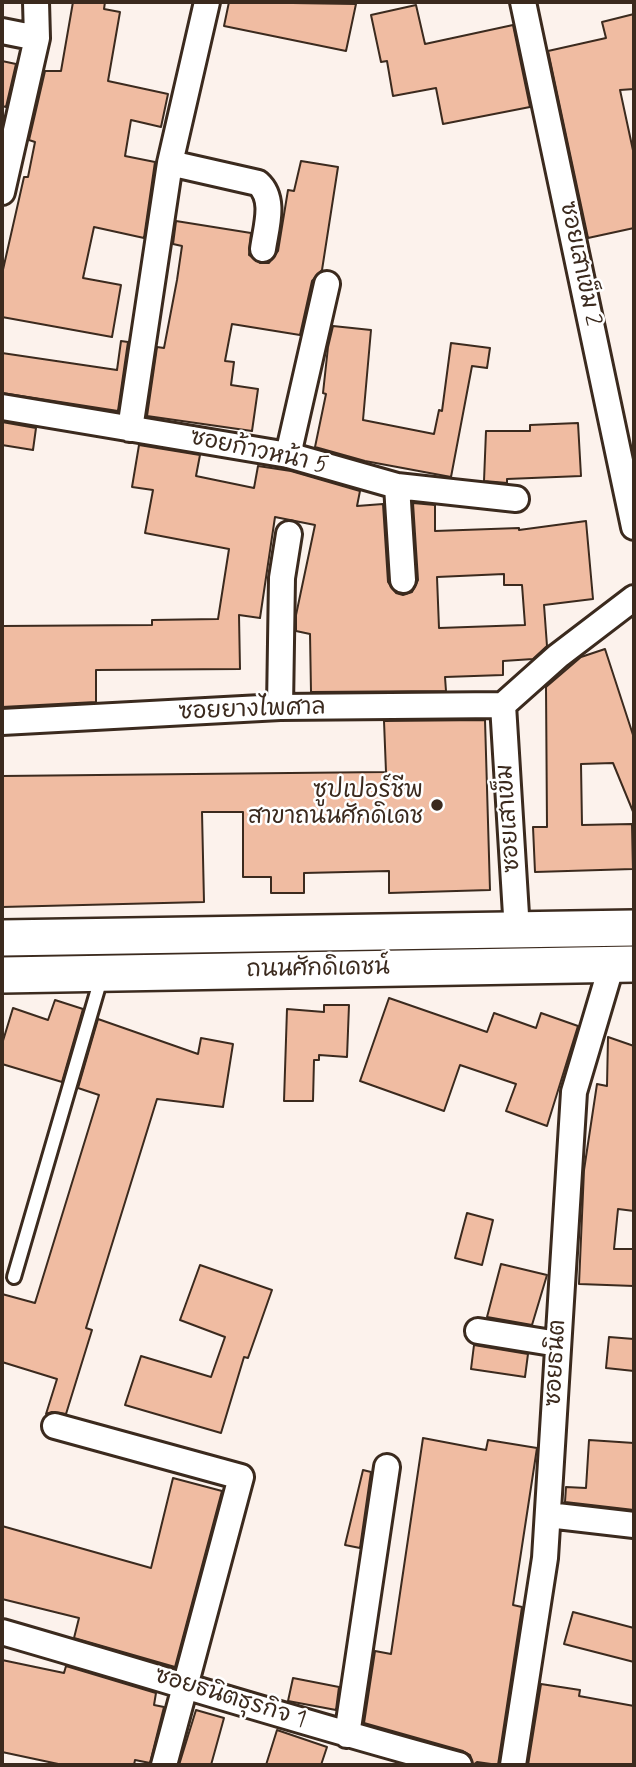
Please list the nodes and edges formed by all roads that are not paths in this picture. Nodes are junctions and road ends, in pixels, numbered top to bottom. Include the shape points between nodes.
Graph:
1 (36, 2) edge
2 (207, 2) edge
3 (523, 2) edge
4 (2, 32) edge
5 (37, 38) junction
6 (170, 163) junction
7 (2, 192) edge
8 (263, 249) dead end
9 (327, 284) dead end
10 (2, 407) edge
11 (130, 429) junction
12 (288, 455) junction
13 (397, 486) junction
14 (516, 499) dead end
15 (634, 527) edge
16 (289, 534) dead end
17 (403, 580) dead end
18 (634, 598) edge
19 (503, 705) junction
20 (281, 708) junction
21 (2, 722) edge
22 (634, 929) edge
23 (517, 931) junction
24 (2, 938) edge
25 (623, 964) edge
26 (102, 974) junction
27 (2, 975) edge
28 (14, 1277) dead end
29 (478, 1331) dead end
30 (558, 1344) junction
31 (55, 1426) dead end
32 (387, 1467) dead end
33 (548, 1515) junction
34 (634, 1525) edge
35 (2, 1632) edge
36 (186, 1685) junction
37 (348, 1735) junction
38 (164, 1765) edge
39 (459, 1765) edge
40 (513, 1765) edge

1 - 5 street
2 - 6 street
3 - 15 street, ซอยเสาเข็ม 2
4 - 5 street
5 - 7 street
6 - 8 street via 258,183 267,191
6 - 11 street
9 - 12 street
10 - 11 street, ซอยก้าวหน้า 5
11 - 12 street, ซอยก้าวหน้า 5
12 - 13 street, ซอยก้าวหน้า 5
13 - 14 street, ซอยก้าวหน้า 5
13 - 17 street
16 - 20 street via 282,578
18 - 19 street
19 - 20 street, ซอยยางไพศาล
19 - 23 street, ซอยเสาเข็ม
20 - 21 street, ซอยยางไพศาล
22 - 23 main road, ถนนศักดิเดชน์
23 - 24 main road, ถนนศักดิเดชน์
25 - 26 main road, ถนนศักดิเดชน์
25 - 30 street, ซอยธนิต via 574,1092
26 - 27 main road, ถนนศักดิเดชน์
26 - 28 lane
29 - 30 street
30 - 33 street, ซอยธนิต
31 - 36 street via 241,1477
32 - 37 street
33 - 34 street
33 - 40 street, ซอยธนิต
35 - 36 street, ซอยธนิตธุรกิจ 1
36 - 37 street, ซอยธนิตธุรกิจ 1
36 - 38 street
37 - 39 street, ซอยธนิตธุรกิจ 1

